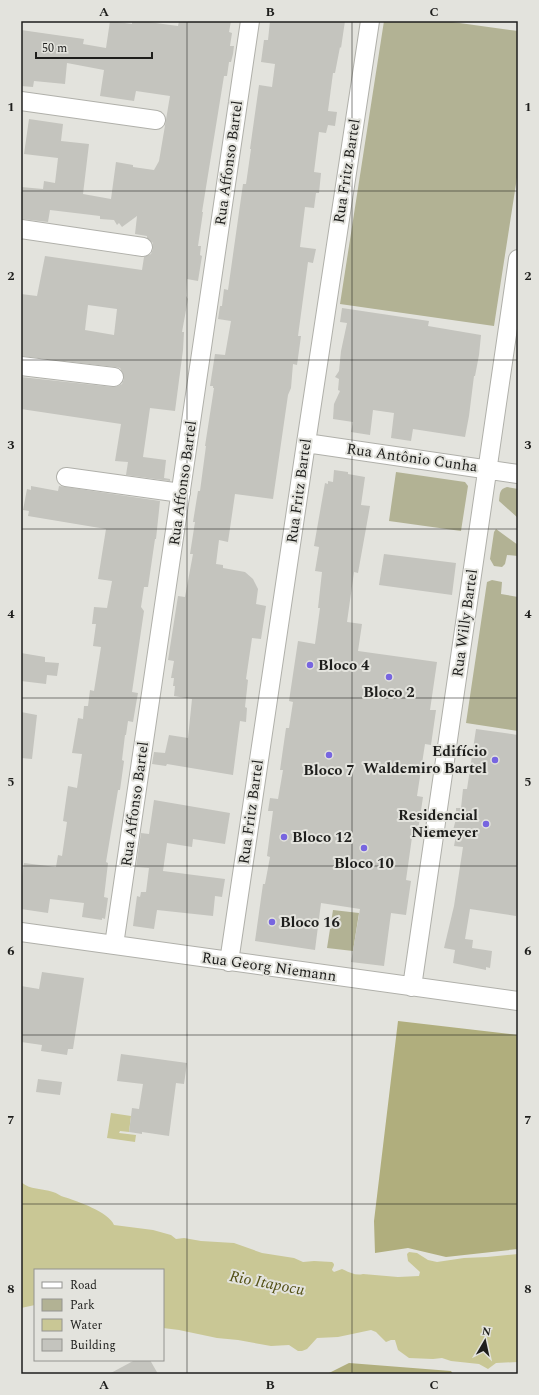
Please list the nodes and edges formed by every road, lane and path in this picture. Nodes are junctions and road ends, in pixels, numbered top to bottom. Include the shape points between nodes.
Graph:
1 (250, 21) edge
2 (370, 21) edge
3 (21, 101) edge
4 (156, 120) dead end
5 (21, 229) edge
6 (143, 247) dead end
7 (518, 259) edge
8 (21, 366) edge
9 (114, 376) dead end
10 (306, 443) junction
11 (487, 469) junction
12 (518, 474) edge
13 (66, 477) dead end
14 (181, 493) junction
15 (21, 932) edge
16 (114, 945) junction
17 (229, 962) junction
18 (412, 987) junction
19 (518, 1001) edge

1 - 14 street, Rua Affonso Bartel
2 - 10 street, Rua Fritz Bartel
3 - 4 street
5 - 6 street
7 - 11 street, Rua Willy Bartel
8 - 9 street
10 - 11 street, Rua Antônio Cunha
10 - 17 street, Rua Fritz Bartel
11 - 12 street, Rua Antônio Cunha
11 - 18 street, Rua Willy Bartel
13 - 14 street
14 - 16 street, Rua Affonso Bartel
15 - 16 street, Rua Georg Niemann
16 - 17 street, Rua Georg Niemann
17 - 18 street, Rua Georg Niemann
18 - 19 street, Rua Georg Niemann

